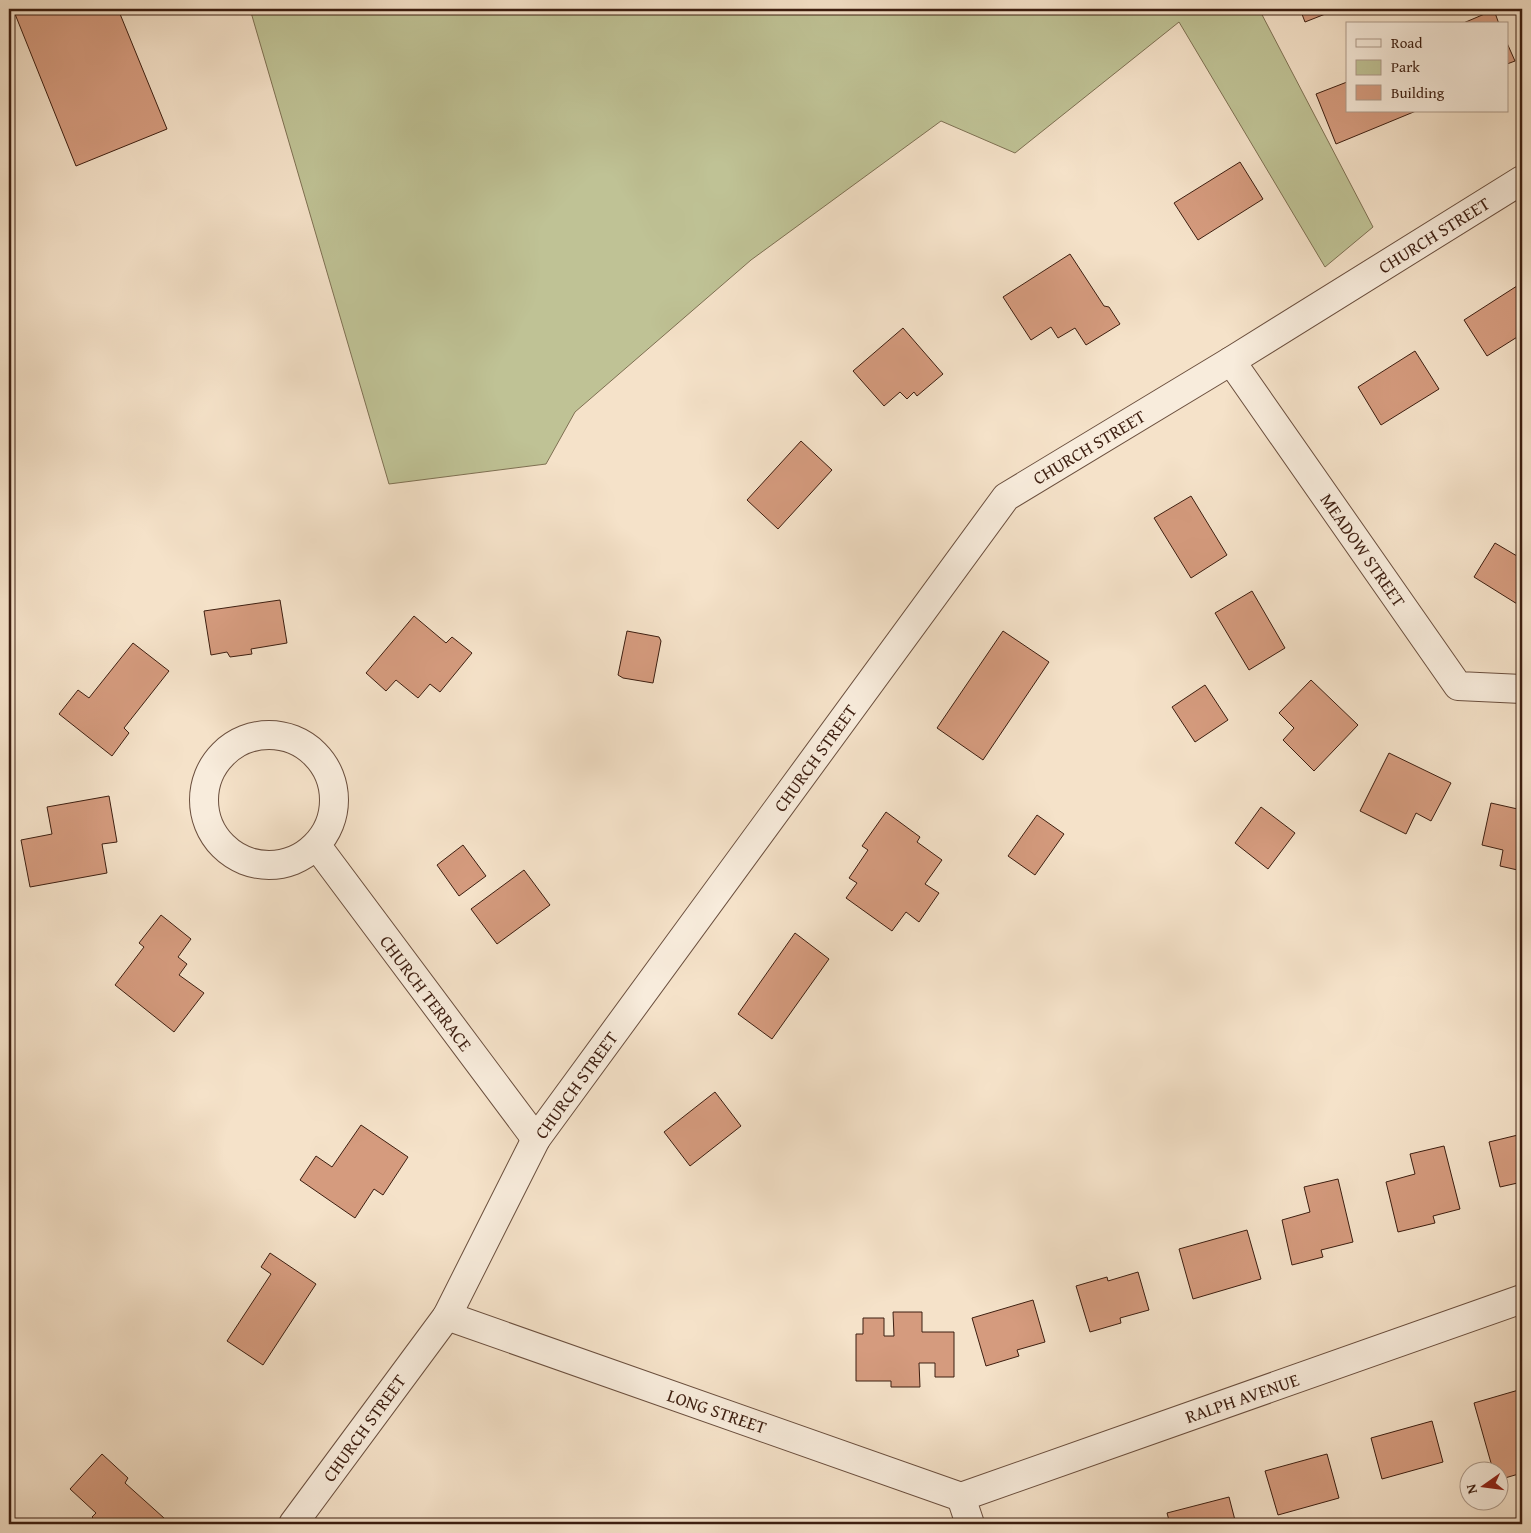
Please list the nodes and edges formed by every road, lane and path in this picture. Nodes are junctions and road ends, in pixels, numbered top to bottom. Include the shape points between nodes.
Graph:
1 (1522, 180) edge
2 (1231, 361) junction
3 (1522, 689) edge
4 (317, 846) junction
5 (536, 1139) junction
6 (1522, 1299) edge
7 (447, 1316) junction
8 (961, 1497) junction
9 (293, 1524) edge
10 (970, 1524) edge

1 - 2 street, CHURCH STREET
2 - 3 street, MEADOW STREET via 1458,686
2 - 5 street, CHURCH STREET via 1006,497
4 - 4 street via 329,828 335,806 333,784 324,763 308,748 288,737 266,735 244,740 226,751 213,767 205,786 204,800 210,828 221,845 251,863 278,866 298,859
4 - 5 street, CHURCH TERRACE
5 - 7 street, CHURCH STREET
6 - 8 street, RALPH AVENUE
7 - 8 street, LONG STREET
7 - 9 street, CHURCH STREET
8 - 10 street

